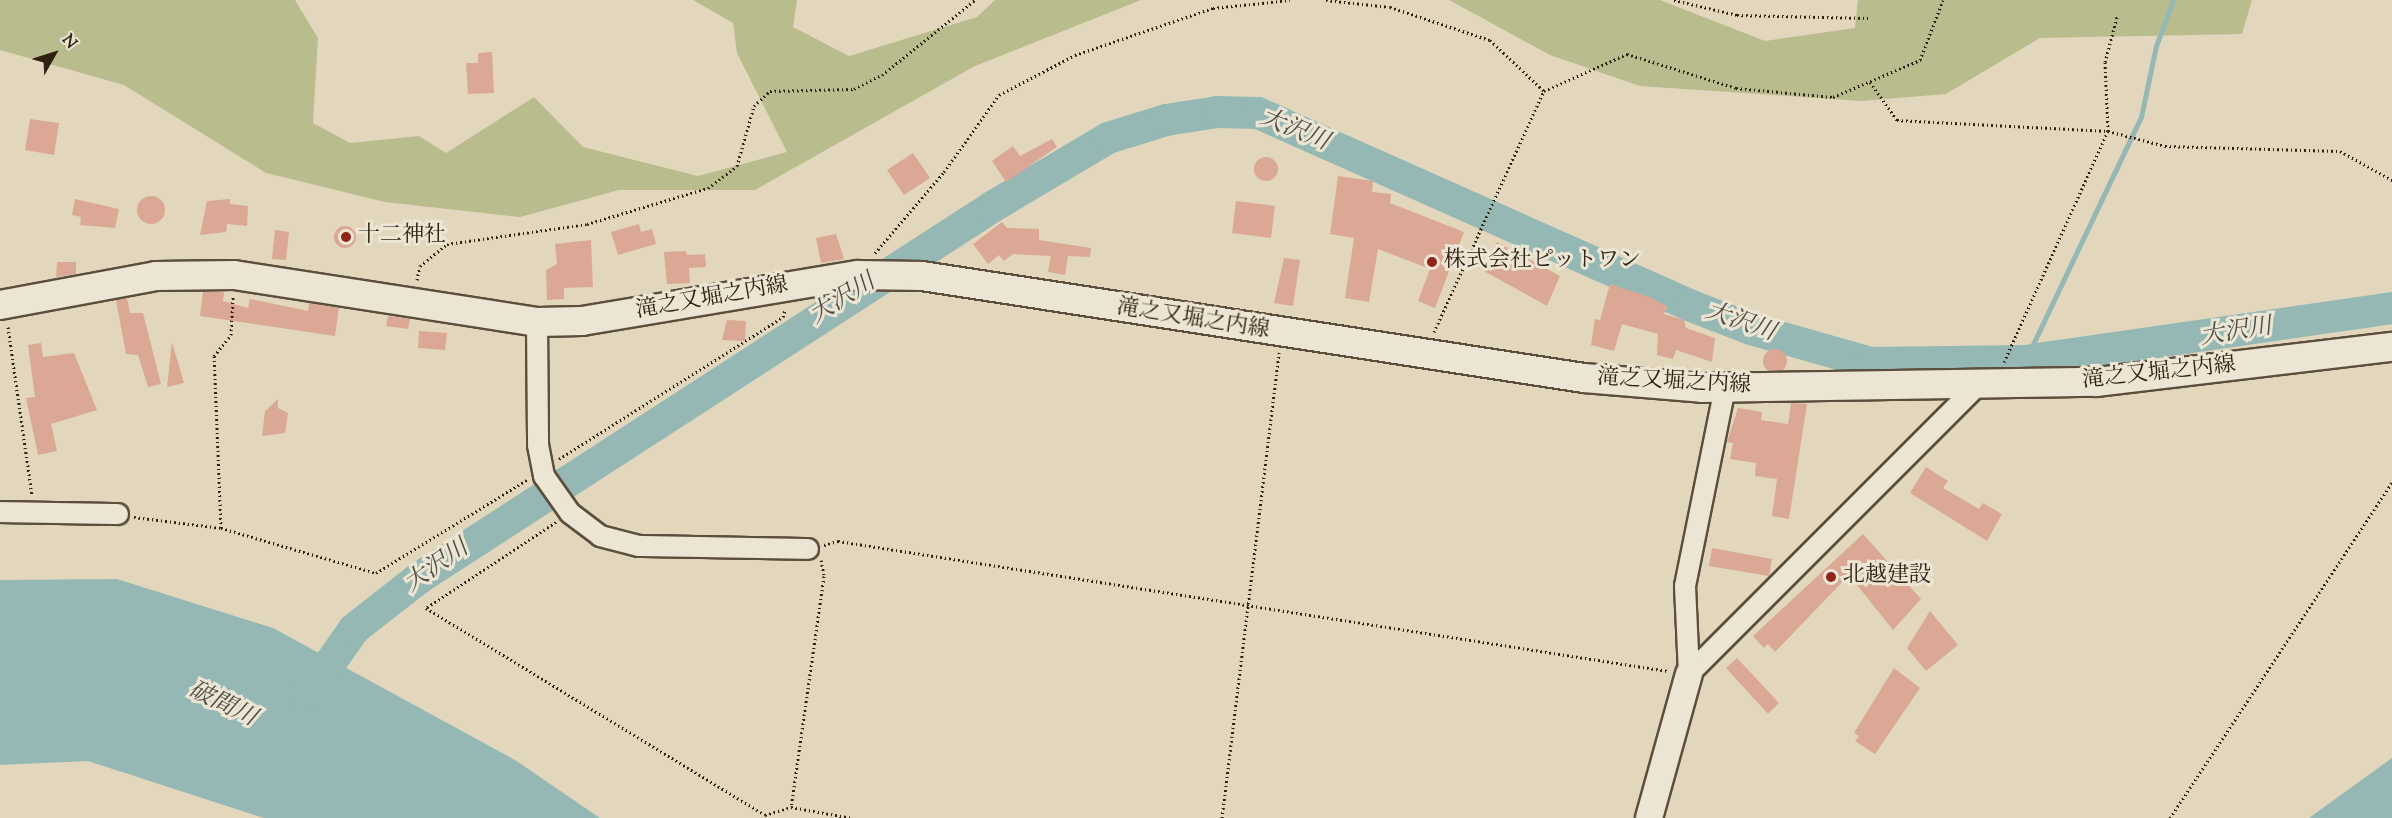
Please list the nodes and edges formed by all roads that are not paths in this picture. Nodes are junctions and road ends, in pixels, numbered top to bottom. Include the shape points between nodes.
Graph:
1 (2, 305) edge
2 (537, 322) junction
3 (2392, 347) edge
4 (1985, 385) junction
5 (1725, 388) junction
6 (0, 512) edge
7 (118, 514) road end
8 (808, 549) road end
9 (1689, 674) junction
10 (1649, 818) edge

1 - 2 main road, 滝之又堀之内線 via 156,276 234,275
2 - 5 main road, 滝之又堀之内線 via 582,321 859,275 922,276 1584,378
2 - 8 street via 544,473 569,512 600,536 639,546
3 - 4 main road, 滝之又堀之内線 via 2097,382
4 - 5 main road, 滝之又堀之内線
4 - 9 street
5 - 9 street via 1685,586
6 - 7 street
9 - 10 street

